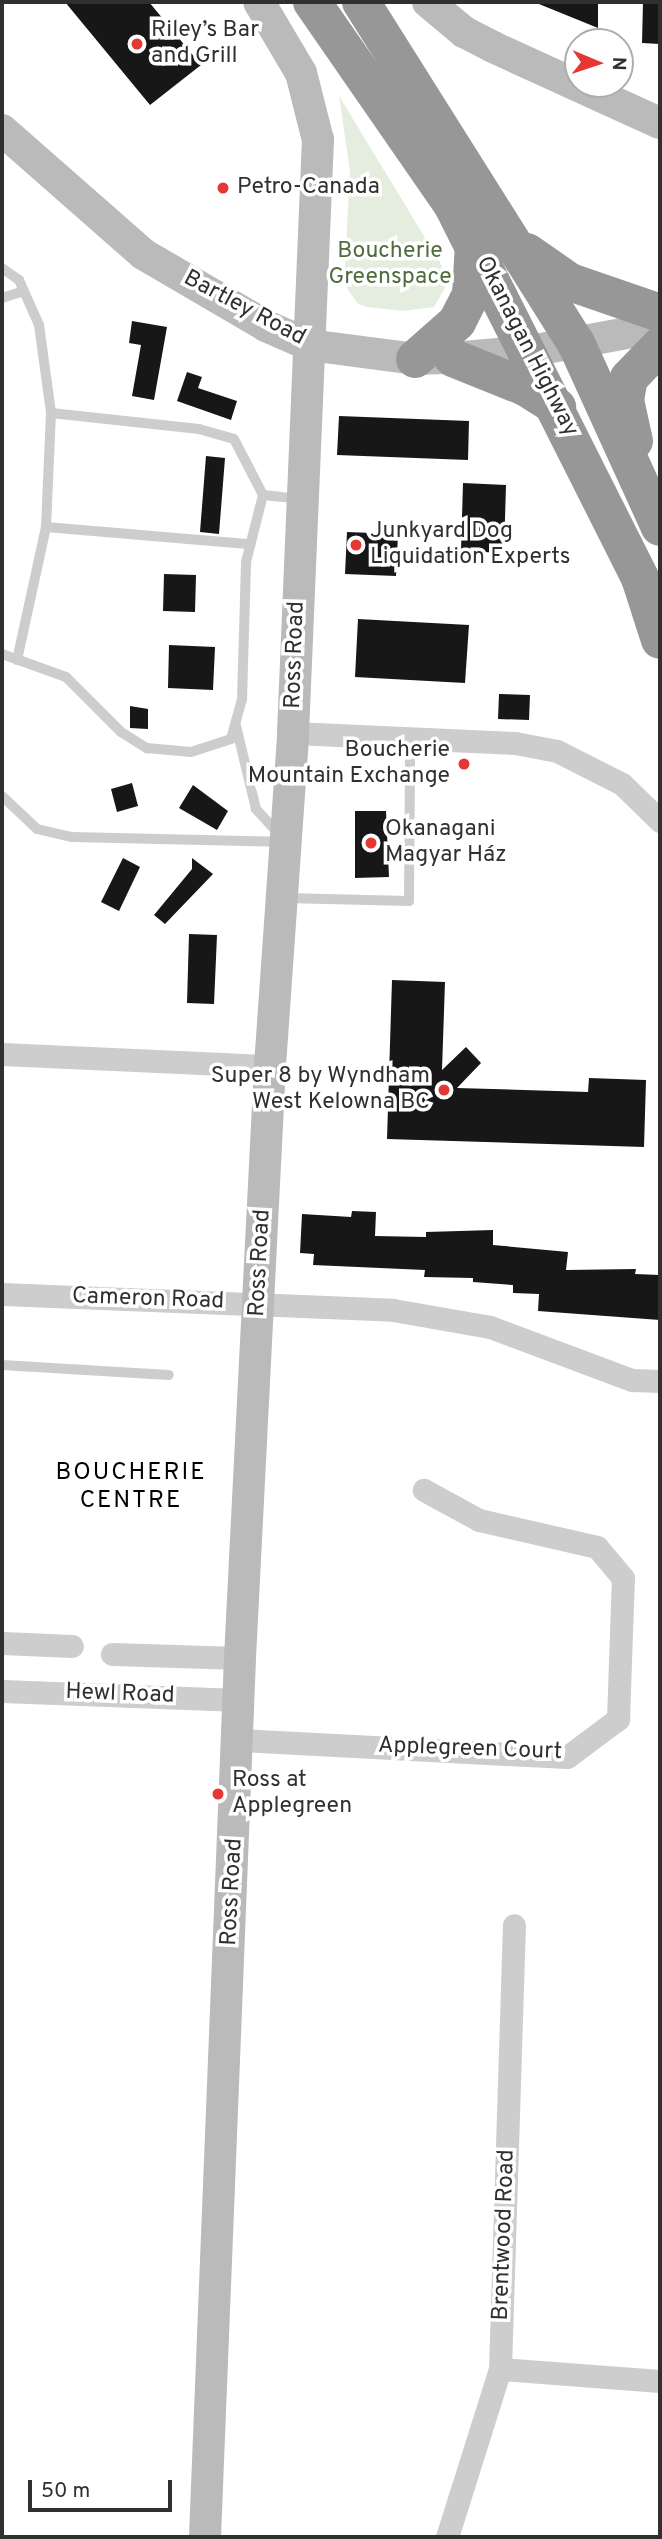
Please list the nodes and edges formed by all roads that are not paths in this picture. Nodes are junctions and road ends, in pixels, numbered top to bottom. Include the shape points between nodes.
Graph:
1 (259, 2) edge
2 (312, 2) edge
3 (361, 2) edge
4 (428, 2) edge
5 (660, 124) edge
6 (2, 130) edge
7 (514, 243) junction
8 (474, 246) junction
9 (2, 268) edge
10 (24, 291) junction
11 (2, 298) edge
12 (660, 313) edge
13 (660, 327) edge
14 (576, 343) junction
15 (309, 345) junction
16 (660, 345) edge
17 (530, 351) junction
18 (453, 358) junction
19 (415, 359) junction
20 (557, 407) junction
21 (51, 413) junction
22 (263, 495) junction
23 (303, 499) junction
24 (653, 511) edge
25 (47, 527) junction
26 (250, 544) junction
27 (660, 640) edge
28 (2, 654) edge
29 (18, 660) junction
30 (235, 723) junction
31 (293, 733) junction
32 (410, 738) junction
33 (2, 796) edge
34 (660, 821) edge
35 (286, 842) junction
36 (282, 898) junction
37 (2, 1054) edge
38 (270, 1066) junction
39 (2, 1294) edge
40 (259, 1304) junction
41 (2, 1365) edge
42 (169, 1375) dead end
43 (660, 1381) edge
44 (424, 1490) dead end
45 (2, 1643) edge
46 (72, 1646) dead end
47 (112, 1654) dead end
48 (240, 1658) junction
49 (2, 1691) edge
50 (239, 1700) junction
51 (240, 1740) junction
52 (514, 1924) dead end
53 (500, 2369) junction
54 (660, 2381) edge
55 (205, 2537) edge
56 (447, 2537) edge

1 - 15 street, Ross Road via 301,73 317,140
2 - 8 highway, Okanagan Highway via 453,206
3 - 7 highway, Okanagan Highway
4 - 5 street via 464,32
6 - 15 street, Bartley Road via 143,254 266,326
7 - 12 highway via 570,282
7 - 14 highway, Okanagan Highway
8 - 17 highway, Okanagan Highway
8 - 19 highway via 471,295 457,322
9 - 10 lane via 19,280
10 - 11 lane
10 - 21 lane via 39,325
13 - 14 street, Bartley Road
14 - 17 street, Bartley Road
14 - 24 highway, Okanagan Highway
15 - 19 street, Bartley Road
15 - 23 street, Ross Road
16 - 24 highway via 629,377 625,400
17 - 18 street, Bartley Road
17 - 20 highway, Okanagan Highway
18 - 19 street, Bartley Road
18 - 20 highway via 513,382
20 - 27 highway, Okanagan Highway via 640,578
21 - 22 lane via 199,429 234,439
21 - 25 lane
22 - 23 lane
22 - 26 lane
23 - 31 street, Ross Road
25 - 26 lane
25 - 29 lane
26 - 30 lane via 242,699
28 - 29 lane
29 - 30 lane via 66,677 121,732 147,748 191,752 231,739
30 - 35 lane via 256,809
31 - 32 street
31 - 35 street, Ross Road
32 - 34 street via 515,743 557,751 622,784
32 - 36 lane via 409,901
33 - 35 lane via 37,829 72,837
35 - 36 street, Ross Road
36 - 38 street, Ross Road
37 - 38 street
38 - 40 street, Ross Road
39 - 40 street, Cameron Road
40 - 43 street, Cameron Road via 393,1310 490,1327 632,1380
40 - 48 street, Ross Road
41 - 42 lane
44 - 51 street, Applegreen Court via 479,1520 597,1547 622,1578 618,1719 567,1758
45 - 46 street, Hewl Road
47 - 48 street, Hewl Road
48 - 50 street, Ross Road
49 - 50 street, Hewl Road
50 - 51 street, Ross Road
51 - 55 street, Ross Road
52 - 53 street, Brentwood Road
53 - 54 street
53 - 56 street, Brentwood Road

